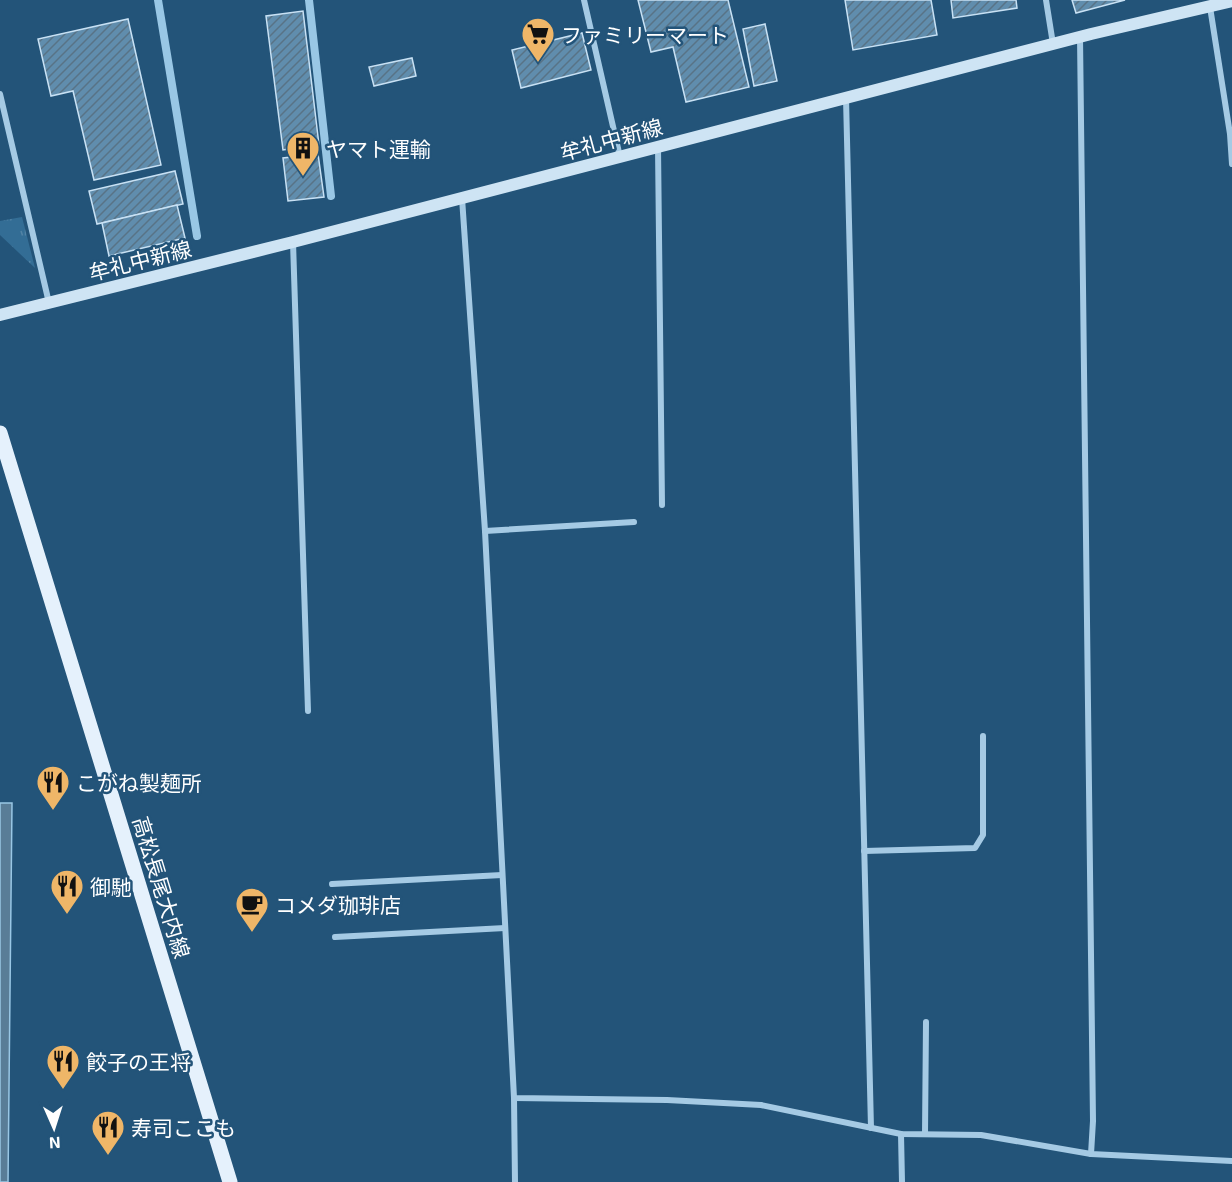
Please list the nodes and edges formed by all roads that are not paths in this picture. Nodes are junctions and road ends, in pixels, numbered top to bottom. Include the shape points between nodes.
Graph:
1 (584, 0) edge
2 (1046, 0) edge
3 (1232, 1) edge
4 (1210, 6) junction
5 (1080, 37) junction
6 (1053, 44) junction
7 (0, 94) edge
8 (846, 98) junction
9 (658, 146) junction
10 (620, 156) junction
11 (1232, 164) edge
12 (462, 198) junction
13 (293, 242) junction
14 (49, 303) junction
15 (0, 315) edge
16 (0, 433) edge
17 (662, 505) dead end
18 (634, 522) dead end
19 (485, 531) junction
20 (308, 711) dead end
21 (982, 736) dead end
22 (864, 851) junction
23 (502, 875) junction
24 (332, 884) dead end
25 (505, 928) junction
26 (336, 937) dead end
27 (926, 1022) dead end
28 (514, 1098) junction
29 (871, 1128) junction
30 (901, 1134) junction
31 (925, 1134) junction
32 (1091, 1154) junction
33 (1232, 1161) edge
34 (230, 1182) edge
35 (515, 1182) edge
36 (902, 1182) edge

1 - 10 street
2 - 6 street
3 - 4 main road, 牟礼中新線
4 - 5 main road, 牟礼中新線
4 - 11 street
5 - 6 main road, 牟礼中新線
5 - 32 street
6 - 8 main road, 牟礼中新線
7 - 14 street
8 - 9 main road, 牟礼中新線
8 - 22 street
9 - 10 main road, 牟礼中新線
9 - 17 street
10 - 12 main road, 牟礼中新線
12 - 13 main road, 牟礼中新線
12 - 19 street
13 - 14 main road, 牟礼中新線
13 - 20 street
14 - 15 main road, 牟礼中新線
16 - 34 main road, 高松長尾大内線
18 - 19 street
19 - 23 street
21 - 22 street via 983,835 975,848
22 - 29 street
23 - 24 street
23 - 25 street
25 - 26 street
25 - 28 street
27 - 31 street
28 - 29 street via 761,1105
28 - 35 street
29 - 30 street
30 - 31 street
30 - 36 street
31 - 32 street via 981,1135
32 - 33 street

